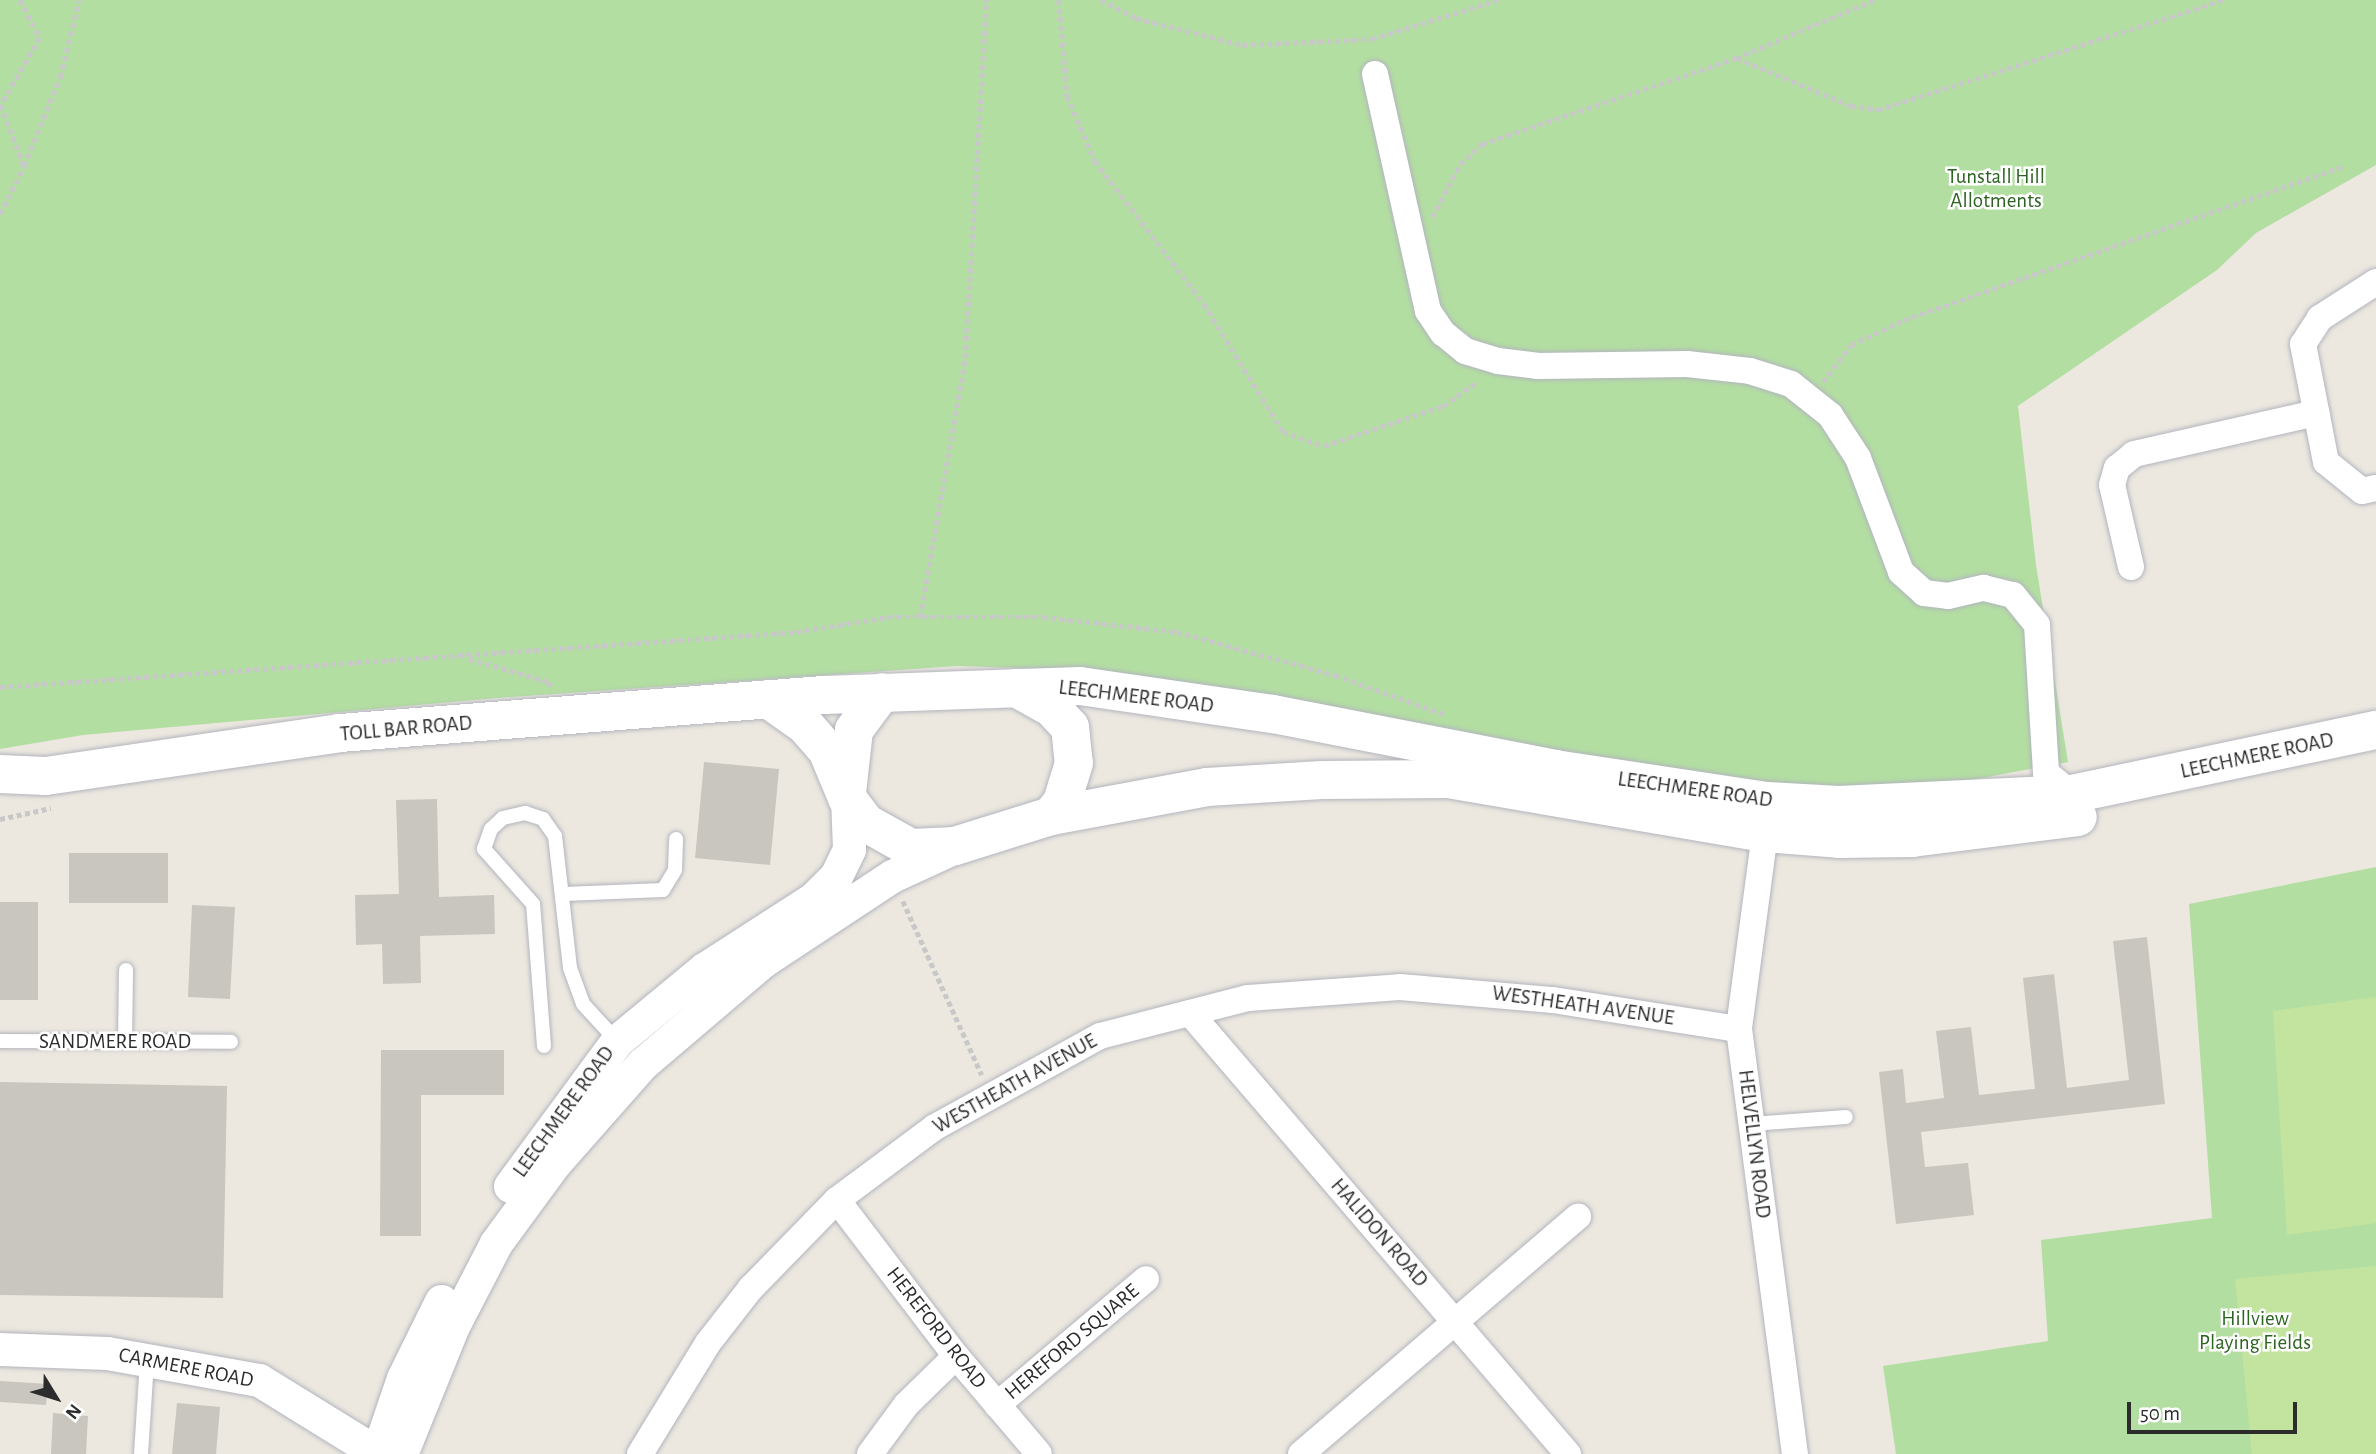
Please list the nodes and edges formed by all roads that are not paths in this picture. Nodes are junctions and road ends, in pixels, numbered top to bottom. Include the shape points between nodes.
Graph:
1 (1375, 74) dead end
2 (2376, 282) edge
3 (2316, 413) junction
4 (2376, 488) edge
5 (2131, 567) dead end
6 (1016, 688) junction
7 (882, 692) junction
8 (824, 695) joint
9 (768, 699) junction
10 (2376, 730) edge
11 (2376, 757) edge
12 (0, 774) edge
13 (46, 776) junction
14 (0, 793) edge
15 (2072, 794) junction
16 (847, 798) junction
17 (1051, 816) junction
18 (1766, 817) junction
19 (676, 839) dead end
20 (955, 846) junction
21 (564, 894) junction
22 (126, 970) dead end
23 (1190, 1013) junction
24 (1739, 1029) junction
25 (0, 1041) edge
26 (617, 1041) junction
27 (125, 1042) junction
28 (231, 1042) dead end
29 (544, 1046) dead end
30 (1846, 1117) dead end
31 (1752, 1124) junction
32 (837, 1200) junction
33 (1578, 1217) dead end
34 (1146, 1279) dead end
35 (1456, 1322) junction
36 (0, 1349) edge
37 (956, 1356) junction
38 (148, 1359) junction
39 (997, 1405) junction
40 (388, 1448) edge
41 (141, 1454) edge
42 (640, 1454) edge
43 (870, 1454) edge
44 (1039, 1454) edge
45 (1301, 1454) edge
46 (1568, 1454) edge
47 (1795, 1454) edge

1 - 15 street via 1428,311 1443,333 1465,351 1505,362 1750,370 1791,384 1830,415 1858,458 1902,572 1924,593 1948,596 1984,589 2013,595 2038,625 2046,773
2 - 3 street via 2320,318 2303,344
3 - 4 street via 2326,462 2362,491
3 - 5 street via 2134,454 2117,468 2112,485
6 - 7 main road, LEECHMERE ROAD
6 - 17 main road, LEECHMERE ROAD via 1052,708 1070,727 1074,763 1062,802
6 - 18 main road, LEECHMERE ROAD via 1080,686 1273,714
7 - 8 main road, LEECHMERE ROAD
7 - 16 main road, LEECHMERE ROAD via 854,730
8 - 9 main road, TOLL BAR ROAD
9 - 13 main road, TOLL BAR ROAD via 340,733
9 - 16 main road via 805,725 827,750
10 - 15 main road, LEECHMERE ROAD
11 - 18 main road, LEECHMERE ROAD via 2050,822 1912,838
12 - 13 main road, TOLL BAR ROAD
13 - 14 main road, TOLL BAR ROAD
15 - 18 main road, LEECHMERE ROAD via 1839,805
16 - 20 main road via 866,823 900,843
16 - 26 street, LEECHMERE ROAD via 849,849 836,876 814,898 704,969
17 - 18 main road, LEECHMERE ROAD via 1207,787 1448,779
17 - 20 main road, LEECHMERE ROAD
18 - 24 street, HELVELLYN ROAD
19 - 21 lane via 675,870 663,890
20 - 40 street, LEECHMERE ROAD via 892,876 763,961 642,1064 553,1165 496,1243
21 - 26 lane via 570,968 583,1003
21 - 29 lane via 557,843 543,819 525,813 502,818 484,849 533,904
22 - 27 lane
23 - 24 street, WESTHEATH AVENUE via 1248,998 1326,988 1400,986 1539,998
23 - 32 street, WESTHEATH AVENUE via 1100,1036 991,1094 894,1156
23 - 35 street, HALIDON ROAD
24 - 31 street, HELVELLYN ROAD
25 - 27 lane, SANDMERE ROAD
26 - 40 street, LEECHMERE ROAD via 495,1209 442,1298 403,1378
27 - 28 lane, SANDMERE ROAD
30 - 31 lane
31 - 47 street, HELVELLYN ROAD
32 - 37 street, HEREFORD ROAD
32 - 42 street, WESTHEATH AVENUE via 751,1288 708,1343
33 - 35 street
34 - 39 street, HEREFORD SQUARE
35 - 45 street
35 - 46 street, HALIDON ROAD
36 - 38 street, CARMERE ROAD
37 - 39 street, HEREFORD ROAD
37 - 43 street via 906,1405
38 - 40 street, CARMERE ROAD via 259,1380
38 - 41 lane
39 - 44 street, HEREFORD ROAD

